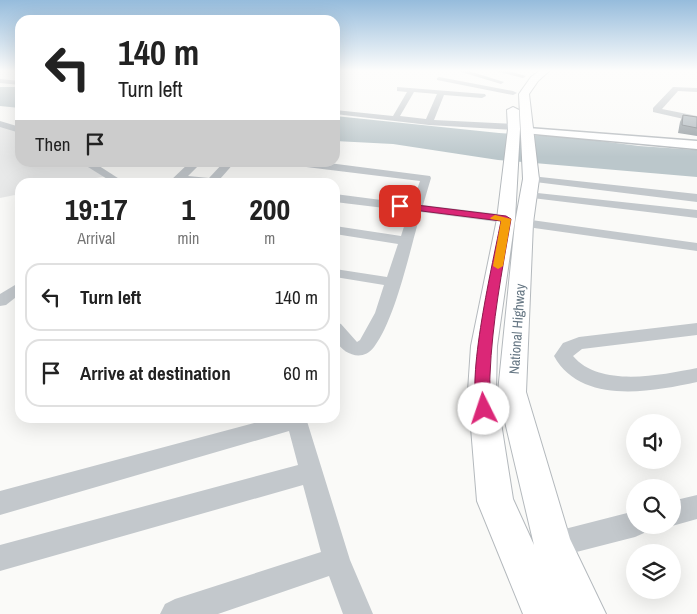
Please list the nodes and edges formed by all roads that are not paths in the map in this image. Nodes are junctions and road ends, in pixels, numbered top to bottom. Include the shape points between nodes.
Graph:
1 (411, 99) edge
2 (435, 100) edge
3 (517, 100) edge
4 (666, 100) edge
5 (340, 113) edge
6 (397, 115) dead end
7 (697, 119) edge
8 (429, 122) junction
9 (0, 124) edge
10 (15, 128) edge
11 (522, 129) junction
12 (697, 145) edge
13 (94, 167) edge
14 (191, 167) edge
15 (226, 167) edge
16 (332, 167) edge
17 (112, 178) edge
18 (178, 178) edge
19 (216, 178) edge
20 (520, 198) junction
21 (697, 198) edge
22 (340, 199) edge
23 (417, 208) junction
24 (697, 214) edge
25 (340, 231) edge
26 (406, 241) junction
27 (697, 247) edge
28 (340, 273) edge
29 (392, 282) junction
30 (15, 290) edge
31 (0, 301) edge
32 (697, 330) edge
33 (340, 334) edge
34 (484, 346) junction
35 (515, 352) junction
36 (697, 375) edge
37 (283, 423) edge
38 (298, 423) edge
39 (311, 472) junction
40 (0, 504) edge
41 (697, 508) edge
42 (681, 512) edge
43 (626, 526) edge
44 (552, 545) junction
45 (0, 558) edge
46 (337, 560) junction
47 (175, 614) edge
48 (358, 614) edge
49 (544, 614) edge
50 (585, 614) edge

1 - 6 street
2 - 8 street
3 - 11 highway, National Highway
4 - 7 street via 656,110
5 - 8 street
8 - 11 street
9 - 10 street
11 - 12 main road
11 - 20 highway, National Highway
11 - 20 highway, National Highway
13 - 17 street
14 - 18 street
15 - 19 street
16 - 23 street via 426,178
20 - 21 street
20 - 23 street
20 - 24 street
20 - 27 street
20 - 34 highway, National Highway
20 - 35 highway, National Highway
22 - 23 street
23 - 26 street
25 - 26 street
26 - 29 street
28 - 29 street
29 - 33 street via 383,313 367,344 360,349 352,348
30 - 31 street
32 - 36 street via 579,343 563,356 568,366 583,377 609,384 676,380
34 - 35 highway
34 - 49 highway, National Highway via 482,390 495,501
35 - 44 highway, National Highway via 512,392
37 - 40 street
38 - 39 street
39 - 45 street
39 - 46 street
41 - 42 street
43 - 44 street
44 - 50 highway, National Highway
46 - 47 street
46 - 48 street

